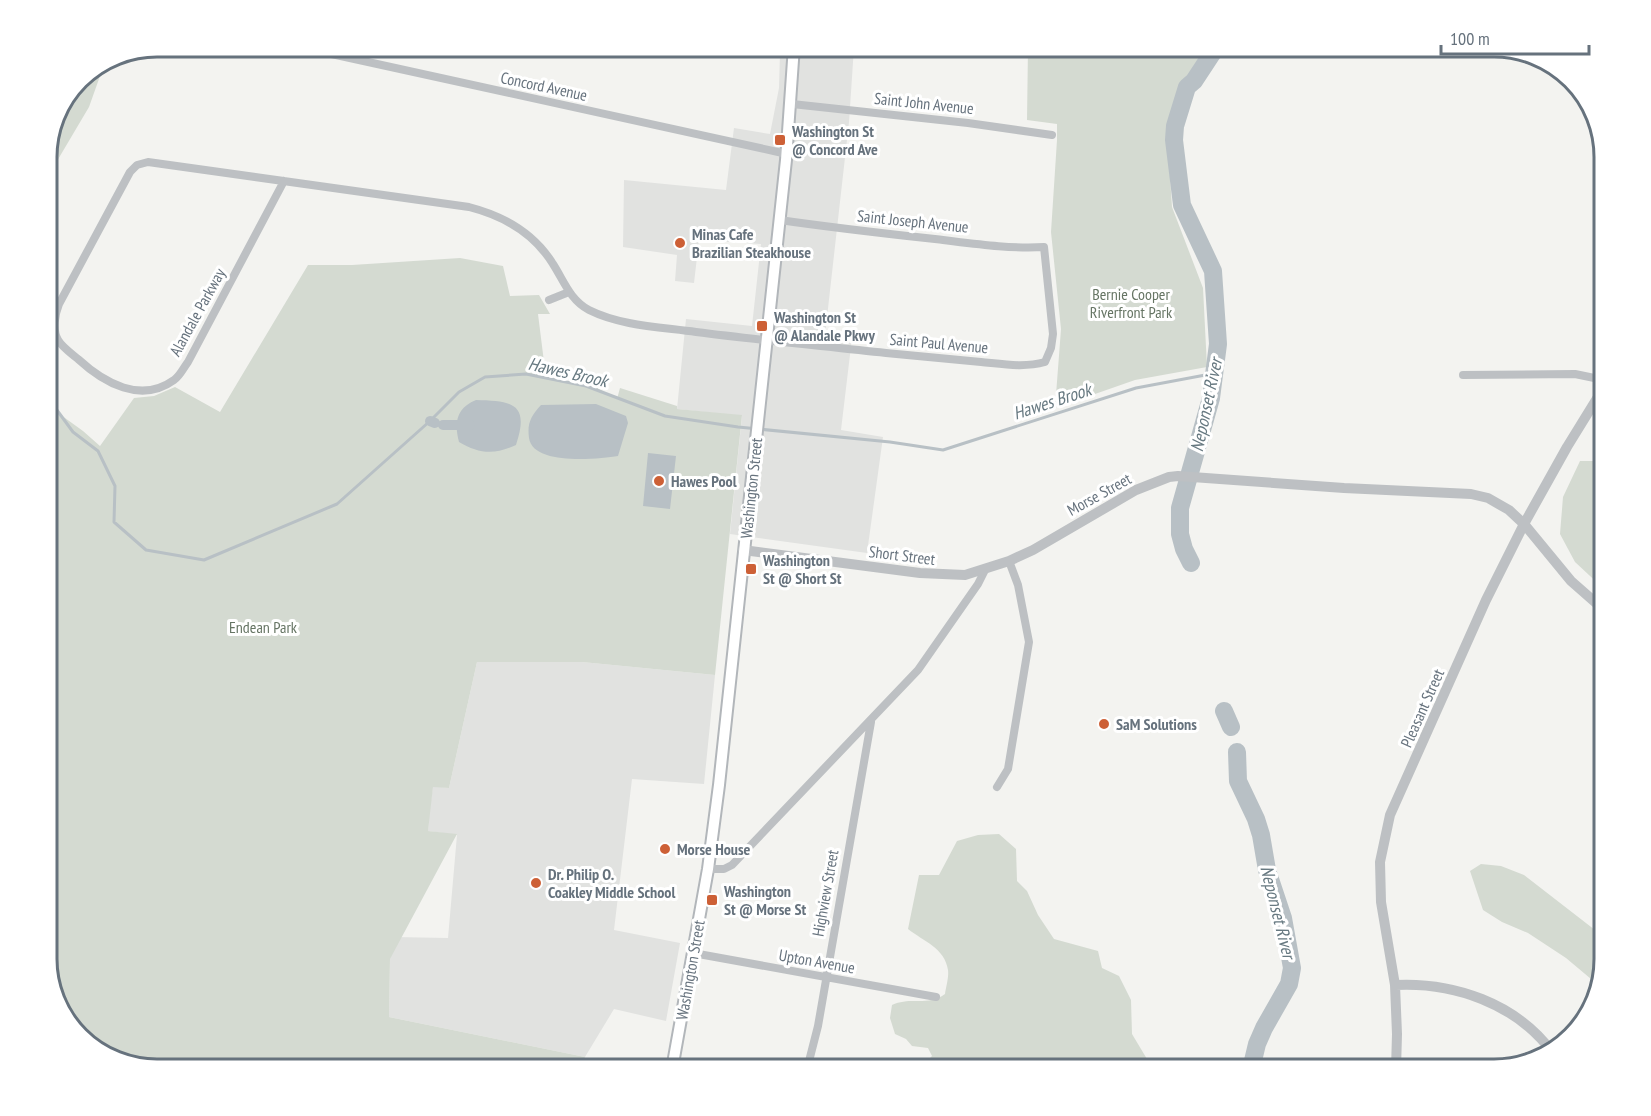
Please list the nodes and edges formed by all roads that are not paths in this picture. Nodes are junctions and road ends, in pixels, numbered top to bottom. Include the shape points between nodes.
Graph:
1 (345, 57) edge
2 (794, 57) edge
3 (792, 104) junction
4 (1052, 135) dead end
5 (787, 154) junction
6 (284, 181) junction
7 (780, 220) junction
8 (569, 292) junction
9 (549, 300) dead end
10 (57, 312) edge
11 (57, 334) edge
12 (767, 340) junction
13 (1036, 364) joint
14 (1463, 375) dead end
15 (1594, 378) edge
16 (1594, 406) edge
17 (1592, 409) joint
18 (1524, 524) junction
19 (743, 550) junction
20 (1009, 561) junction
21 (985, 570) junction
22 (1594, 601) edge
23 (871, 722) junction
24 (997, 787) dead end
25 (708, 869) junction
26 (693, 953) junction
27 (826, 977) junction
28 (1395, 984) junction
29 (936, 997) dead end
30 (1545, 1045) edge
31 (674, 1059) edge
32 (810, 1059) edge
33 (1396, 1059) edge

1 - 5 street, Concord Avenue
2 - 3 main road, Washington Street
3 - 4 street, Saint John Avenue
3 - 5 main road, Washington Street
5 - 7 main road, Washington Street
6 - 8 street, Alandale Parkway via 491,213 525,231 537,243
6 - 10 street, Alandale Parkway via 148,162 137,165
6 - 11 street, Alandale Parkway via 188,362 175,379 151,390 127,390 91,371 58,340
7 - 12 main road, Washington Street
7 - 13 street, Saint Joseph Avenue via 949,241 1044,247 1053,334 1045,362
8 - 9 street
8 - 12 street, Alandale Parkway via 590,310 623,321
12 - 13 street, Saint Paul Avenue
12 - 19 main road, Washington Street
14 - 15 street via 1575,374
16 - 17 street, Pleasant Street
17 - 18 street, Pleasant Street
18 - 20 street, Morse Street via 1498,502 1471,494 1178,476 1136,490
18 - 22 street, Morse Street via 1571,581
18 - 28 street, Pleasant Street via 1390,815 1380,862 1381,902
19 - 21 street, Short Street via 945,575
19 - 25 main road, Washington Street
20 - 21 street, Morse Street
20 - 24 street via 1029,642 1008,769
21 - 23 street via 930,656
23 - 25 street via 732,865
23 - 27 street, Highview Street
25 - 26 main road, Washington Street
26 - 27 street, Upton Avenue
26 - 31 main road, Washington Street
27 - 29 street, Upton Avenue
27 - 32 street, Highview Street
28 - 30 street via 1455,990 1483,999 1517,1018
28 - 33 street, Pleasant Street

